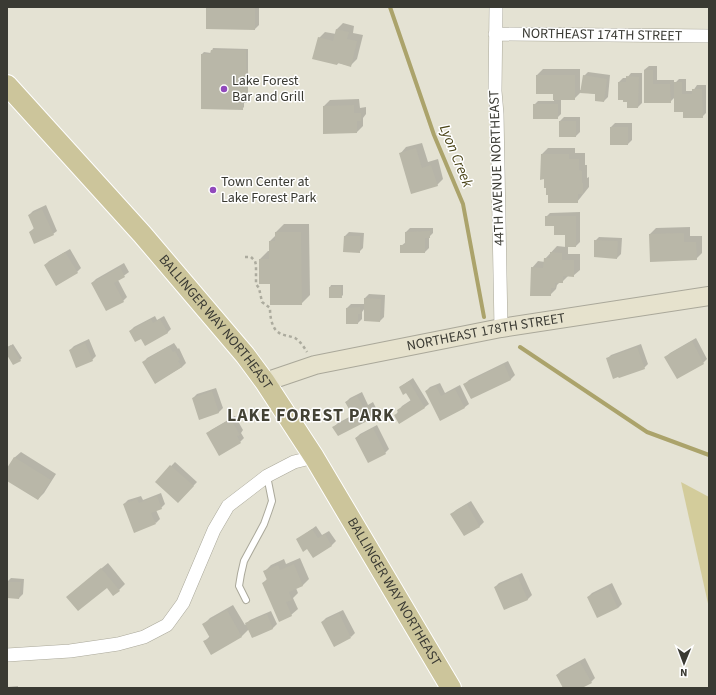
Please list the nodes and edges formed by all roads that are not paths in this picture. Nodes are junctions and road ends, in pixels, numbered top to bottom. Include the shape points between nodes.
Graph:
1 (496, 7) edge
2 (495, 34) junction
3 (709, 36) edge
4 (7, 85) edge
5 (709, 296) edge
6 (501, 328) junction
7 (266, 382) junction
8 (314, 457) junction
9 (267, 476) junction
10 (246, 600) dead end
11 (7, 655) edge
12 (451, 688) edge

1 - 2 street, 44TH AVENUE NORTHEAST
2 - 3 street, NORTHEAST 174TH STREET
2 - 6 street, 44TH AVENUE NORTHEAST
4 - 7 main road, BALLINGER WAY NORTHEAST via 142,234
5 - 6 main road, NORTHEAST 178TH STREET
6 - 7 main road, NORTHEAST 178TH STREET via 315,365
7 - 8 main road, BALLINGER WAY NORTHEAST
8 - 9 street via 294,462
8 - 12 main road, BALLINGER WAY NORTHEAST
9 - 10 lane via 272,501 264,524 244,561 241,574 239,586
9 - 11 street via 228,506 214,530 183,603 166,625 144,637 118,644 70,651

